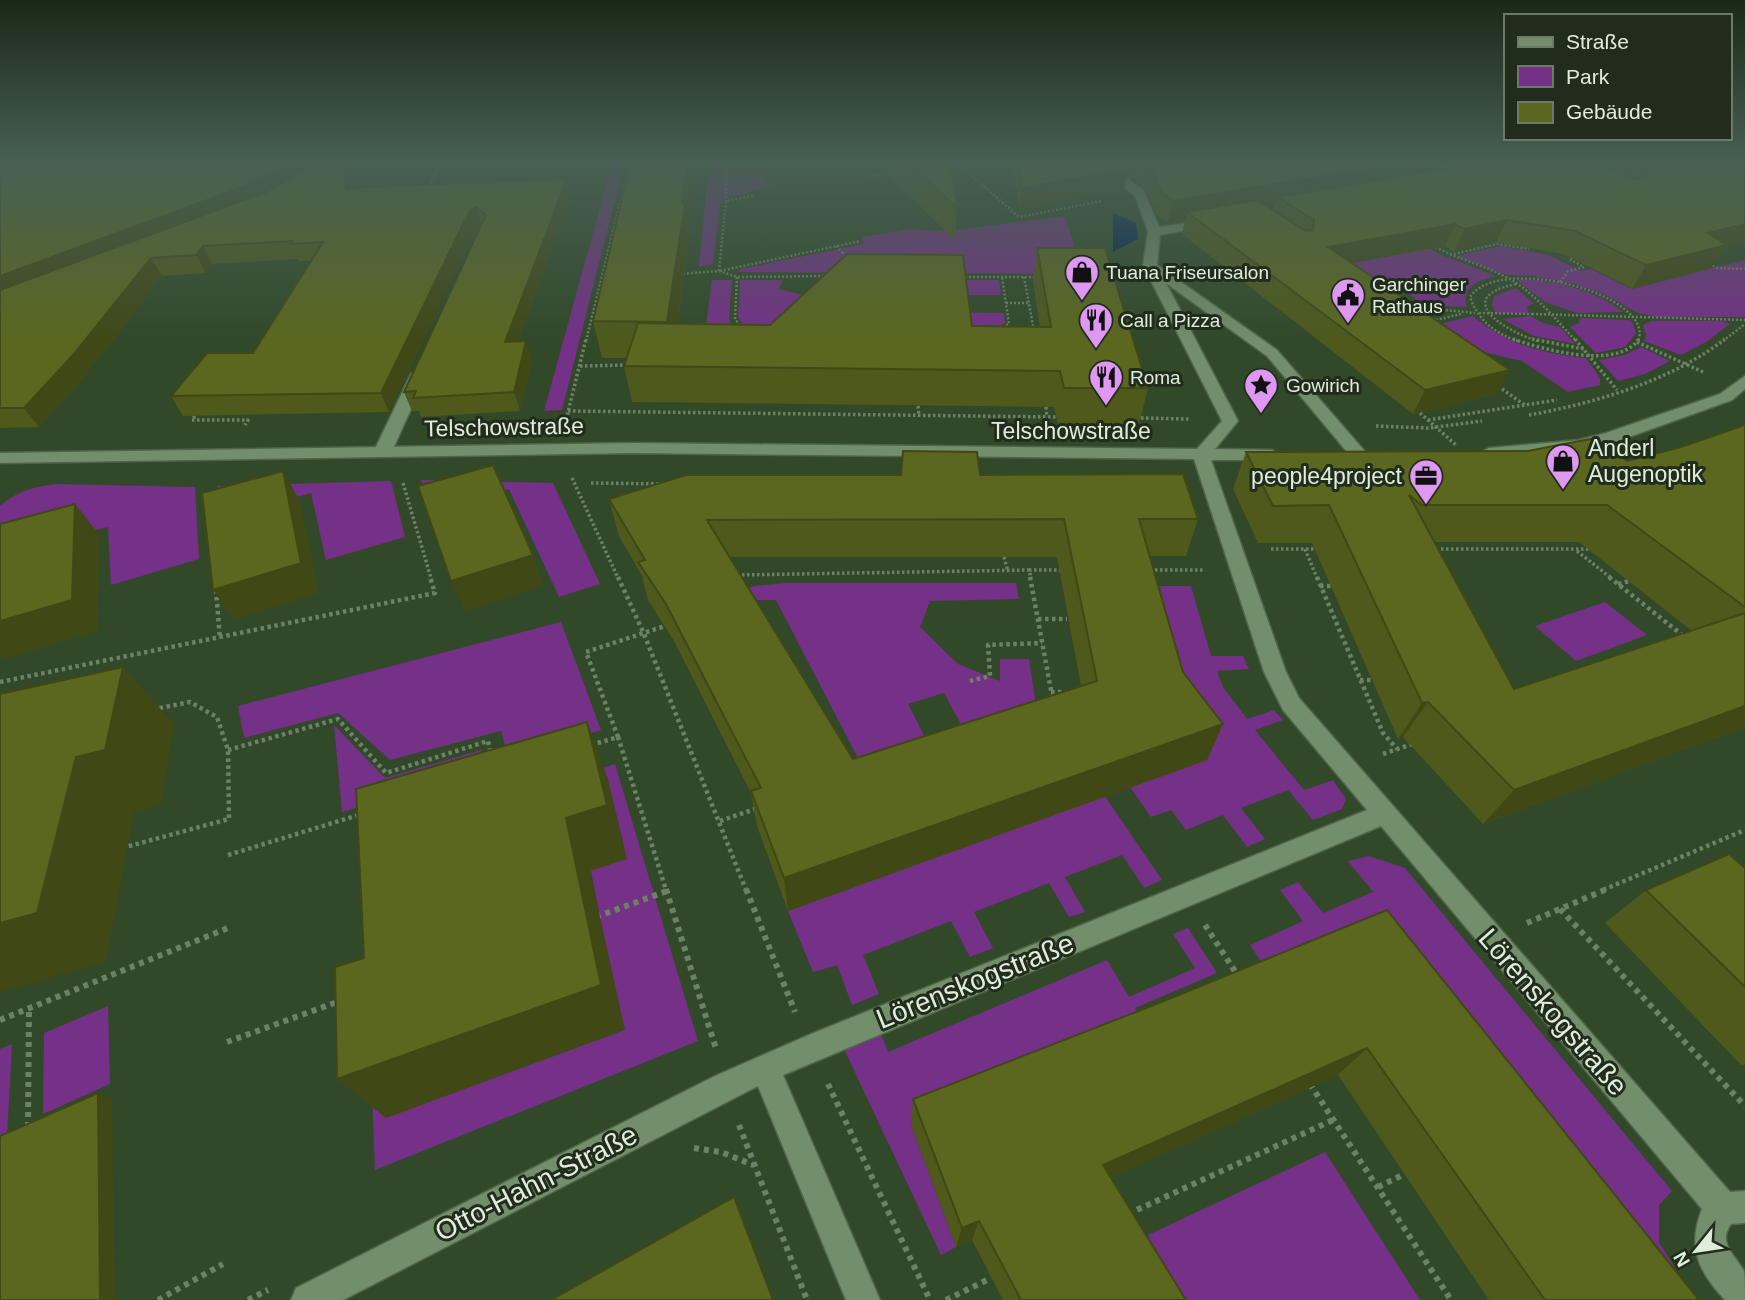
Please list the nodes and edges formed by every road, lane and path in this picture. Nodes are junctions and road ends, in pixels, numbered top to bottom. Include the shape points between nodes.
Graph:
1 (616, 221) edge
2 (724, 221) edge
3 (1150, 221) edge
4 (1219, 221) edge
5 (1154, 232) junction
6 (860, 241) dead end
7 (1431, 244) edge
8 (836, 246) junction
9 (1529, 249) edge
10 (1449, 255) junction
11 (1572, 258) edge
12 (851, 261) edge
13 (1701, 261) edge
14 (1150, 265) junction
15 (1745, 268) edge
16 (719, 271) junction
17 (678, 274) edge
18 (827, 276) edge
19 (957, 276) edge
20 (737, 277) junction
21 (1002, 277) junction
22 (1024, 277) junction
23 (1036, 277) edge
24 (1508, 278) junction
25 (1560, 282) junction
26 (1517, 284) junction
27 (1036, 299) edge
28 (1028, 301) junction
29 (1006, 303) junction
30 (1403, 305) edge
31 (1465, 313) junction
32 (1477, 313) junction
33 (1554, 314) junction
34 (1483, 318) dead end
35 (1491, 318) junction
36 (1635, 318) junction
37 (1427, 322) edge
38 (1745, 322) edge
39 (745, 330) edge
40 (994, 332) edge
41 (1035, 340) edge
42 (1637, 342) junction
43 (1585, 349) junction
44 (1590, 355) junction
45 (1684, 363) junction
46 (423, 364) edge
47 (631, 365) edge
48 (580, 366) junction
49 (1493, 382) edge
50 (1741, 384) edge
51 (1617, 390) junction
52 (1557, 400) dead end
53 (674, 403) edge
54 (834, 405) edge
55 (976, 406) edge
56 (1526, 406) junction
57 (1048, 407) edge
58 (568, 411) junction
59 (671, 412) junction
60 (833, 414) junction
61 (977, 416) junction
62 (1525, 416) dead end
63 (1141, 418) edge
64 (1428, 420) dead end
65 (1492, 420) dead end
66 (1230, 421) junction
67 (1334, 425) junction
68 (559, 449) junction
69 (383, 451) junction
70 (1201, 454) junction
71 (1475, 454) edge
72 (1293, 455) edge
73 (1332, 455) edge
74 (0, 458) edge
75 (400, 475) dead end
76 (1469, 542) edge
77 (1544, 543) edge
78 (1305, 549) junction
79 (1315, 549) dead end
80 (1433, 549) edge
81 (1473, 549) junction
82 (1588, 549) dead end
83 (1548, 550) junction
84 (1577, 551) junction
85 (1004, 557) edge
86 (1237, 560) junction
87 (1029, 570) junction
88 (1066, 570) edge
89 (1146, 570) edge
90 (1008, 572) junction
91 (727, 578) edge
92 (1629, 580) dead end
93 (1618, 584) junction
94 (215, 585) edge
95 (1320, 586) junction
96 (1331, 586) dead end
97 (1067, 618) dead end
98 (1038, 619) junction
99 (670, 624) edge
100 (644, 634) junction
101 (220, 639) junction
102 (1688, 639) edge
103 (1042, 643) junction
104 (88, 664) junction
105 (87, 676) edge
106 (1360, 680) junction
107 (1372, 680) dead end
108 (970, 681) dead end
109 (0, 682) edge
110 (1051, 692) junction
111 (1072, 692) edge
112 (150, 710) dead end
113 (1055, 711) edge
114 (618, 737) junction
115 (1419, 741) edge
116 (582, 748) edge
117 (228, 750) junction
118 (493, 763) edge
119 (758, 808) edge
120 (368, 813) edge
121 (1384, 814) junction
122 (720, 821) junction
123 (1745, 830) edge
124 (116, 850) dead end
125 (228, 855) dead end
126 (667, 891) junction
127 (1186, 896) junction
128 (590, 919) edge
129 (228, 928) dead end
130 (1238, 975) junction
131 (1227, 980) edge
132 (1243, 984) edge
133 (342, 1000) edge
134 (29, 1009) junction
135 (0, 1020) edge
136 (227, 1042) dead end
137 (811, 1048) junction
138 (765, 1068) junction
139 (1304, 1075) edge
140 (724, 1086) junction
141 (1744, 1104) edge
142 (1334, 1120) junction
143 (28, 1137) edge
144 (1405, 1174) dead end
145 (1378, 1187) junction
146 (1734, 1208) edge
147 (1123, 1217) edge
148 (223, 1264) dead end
149 (991, 1278) edge
150 (1745, 1296) edge
151 (158, 1300) edge
152 (308, 1300) edge
153 (807, 1300) edge
154 (863, 1300) edge
155 (930, 1300) edge
156 (946, 1300) edge
157 (1451, 1300) edge

1 - 48 path
2 - 16 path
3 - 5 street
4 - 5 street
5 - 14 street
6 - 8 path
7 - 10 path
8 - 12 path
8 - 16 path
9 - 10 path via 1497,244
10 - 24 path
11 - 25 path via 1585,267 1568,271
13 - 15 path via 1718,268
14 - 66 street
14 - 67 street via 1272,353
16 - 17 path
16 - 20 path
18 - 20 path
19 - 21 path
20 - 39 path via 735,319
21 - 22 path
21 - 29 path
22 - 23 path
22 - 28 path
24 - 25 path
24 - 26 path
24 - 32 path via 1474,290 1471,302
25 - 36 path via 1600,295
26 - 33 path
26 - 35 path via 1486,295 1483,309
27 - 28 path
28 - 29 path
28 - 41 path
29 - 40 path via 1009,324
30 - 31 path
31 - 32 path
31 - 37 path
32 - 33 path, bridge
32 - 44 path via 1488,325 1524,343
33 - 36 path
33 - 43 path
34 - 35 path
35 - 43 path via 1529,338
36 - 38 path
36 - 42 path via 1640,334
38 - 45 path via 1713,348
42 - 44 path via 1620,352
42 - 45 path
43 - 44 path
44 - 51 path
45 - 50 path
45 - 51 path
46 - 69 street, Telschowstraße
47 - 48 path
48 - 58 path
49 - 56 path
50 - 71 street via 1726,397 1612,437 1579,445
51 - 62 path via 1569,408
52 - 56 path
53 - 59 path
54 - 60 path
55 - 61 path
56 - 64 path
57 - 61 path via 1052,417
58 - 59 path
58 - 68 path
59 - 60 path
60 - 61 path
63 - 66 path
65 - 67 path via 1429,428
66 - 70 street
67 - 73 street via 1365,455
68 - 69 street, Telschowstraße
68 - 70 street, Telschowstraße
68 - 100 path
69 - 74 street, Telschowstraße
70 - 72 street, Telschowstraße
70 - 86 street, Lörenskogstraße
75 - 101 path via 435,593
76 - 81 path
77 - 83 path
78 - 79 path
78 - 86 path
78 - 95 path
80 - 81 path
81 - 83 path
82 - 84 path
83 - 84 path
84 - 93 path
85 - 90 path
86 - 89 path
86 - 121 street, Lörenskogstraße via 1275,672 1291,704
87 - 88 path
87 - 90 path
87 - 98 path
90 - 91 path
92 - 93 path
93 - 102 path
94 - 101 path
95 - 96 path
95 - 106 path
97 - 98 path
98 - 103 path
99 - 100 path
100 - 114 path via 586,652
100 - 122 path
101 - 104 path
103 - 108 path via 988,645 990,676
103 - 110 path
104 - 105 path
104 - 109 path
106 - 107 path
106 - 115 path via 1383,733 1397,749
110 - 111 path
110 - 113 path
112 - 117 path via 191,702 217,717
114 - 116 path
114 - 126 path
117 - 118 path via 338,719 386,773 488,741
117 - 124 path via 229,819
119 - 122 path
120 - 125 path
121 - 127 street, Lörenskogstraße
121 - 146 street, Lörenskogstraße
122 - 137 path
123 - 141 path via 1560,909
126 - 128 path
126 - 140 path
127 - 130 path
127 - 137 street, Lörenskogstraße
129 - 134 path
130 - 131 path
130 - 132 path
133 - 136 path
134 - 135 path
134 - 143 path
137 - 138 street, Lörenskogstraße
137 - 155 path
138 - 140 street, Otto-Hahn-Straße
138 - 154 street
139 - 142 path
140 - 152 street, Otto-Hahn-Straße
140 - 153 path
142 - 145 path
142 - 147 path
144 - 145 path
145 - 157 path
146 - 150 street, Lörenskogstraße via 1712,1219 1709,1234 1713,1256
148 - 151 path
149 - 156 path

